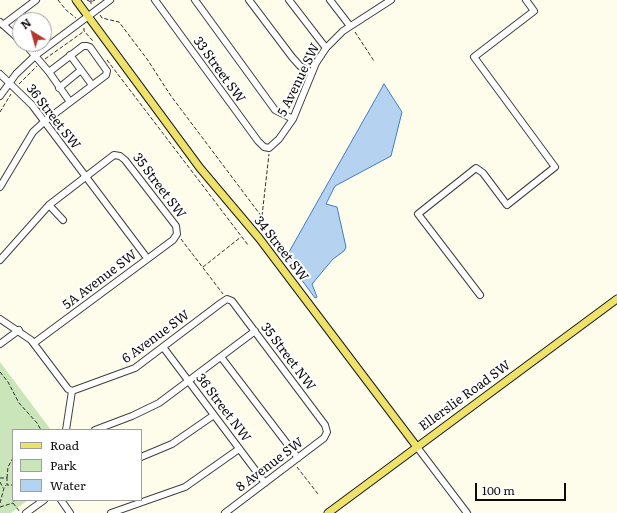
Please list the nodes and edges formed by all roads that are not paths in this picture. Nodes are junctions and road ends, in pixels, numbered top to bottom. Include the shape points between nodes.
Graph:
1 (36, 0) edge
2 (76, 0) edge
3 (110, 0) edge
4 (154, 0) edge
5 (195, 0) edge
6 (248, 0) edge
7 (289, 0) edge
8 (330, 0) edge
9 (391, 0) edge
10 (526, 0) edge
11 (88, 16) junction
12 (2, 24) edge
13 (350, 26) junction
14 (12, 33) edge
15 (326, 48) junction
16 (33, 52) edge
17 (36, 55) junction
18 (70, 56) junction
19 (81, 70) junction
20 (49, 72) junction
21 (312, 73) junction
22 (0, 74) edge
23 (10, 82) junction
24 (92, 85) junction
25 (59, 88) junction
26 (0, 96) edge
27 (70, 102) junction
28 (293, 119) junction
29 (45, 121) junction
30 (269, 148) joint
31 (85, 176) junction
32 (0, 187) edge
33 (49, 206) junction
34 (63, 220) dead end
35 (177, 234) joint
36 (147, 258) junction
37 (0, 260) edge
38 (480, 295) dead end
39 (227, 299) joint
40 (617, 299) edge
41 (0, 319) edge
42 (19, 330) junction
43 (255, 331) junction
44 (34, 343) junction
45 (0, 344) edge
46 (163, 347) junction
47 (221, 357) junction
48 (189, 381) junction
49 (72, 391) junction
50 (214, 415) junction
51 (66, 429) edge
52 (98, 429) edge
53 (327, 432) joint
54 (417, 447) junction
55 (239, 449) junction
56 (142, 457) edge
57 (295, 460) junction
58 (265, 483) junction
59 (43, 501) edge
60 (62, 501) edge
61 (26, 513) edge
62 (70, 513) edge
63 (111, 513) edge
64 (224, 513) edge
65 (328, 513) edge
66 (467, 513) edge

1 - 12 street
2 - 11 main road, 34 Street SW
3 - 11 street
4 - 30 street, 33 Street SW via 258,141
5 - 28 street via 275,110
6 - 21 street via 292,57 300,66
7 - 15 street
8 - 13 street
9 - 13 street, 5 Avenue SW
10 - 38 street via 534,12 474,57 555,167 508,205 476,168 418,214
11 - 17 street
11 - 54 main road, 34 Street SW via 200,168 253,230
12 - 14 street
13 - 15 street, 5 Avenue SW
15 - 21 street, 5 Avenue SW
16 - 17 street
17 - 20 street
17 - 23 street
18 - 19 street
18 - 20 street
18 - 24 street via 83,46 87,46 105,67 106,75
19 - 24 street
19 - 25 street
20 - 25 street
21 - 28 street, 5 Avenue SW
22 - 23 street, 36 Street SW
23 - 26 street
23 - 29 street, 36 Street SW
24 - 27 street
25 - 27 street
27 - 29 street
28 - 30 street, 5 Avenue SW
29 - 31 street, 36 Street SW
29 - 32 street via 33,132
31 - 33 street
31 - 35 street, 35 Street SW via 117,154 126,160 176,226
31 - 36 street, 36 Street SW
33 - 34 street
33 - 37 street
35 - 36 street, 5A Avenue SW via 173,240
36 - 44 street, 5A Avenue SW
39 - 43 street, 35 Street NW via 232,301
39 - 46 street, 6 Avenue SW
40 - 54 main road, Ellerslie Road SW
41 - 42 street
42 - 44 street
42 - 45 street
43 - 47 street
43 - 53 street, 35 Street NW via 325,425
44 - 49 street
46 - 48 street, 36 Street NW
46 - 49 street, 6 Avenue SW via 129,371
47 - 48 street
47 - 57 street
48 - 50 street, 36 Street NW
48 - 52 street via 150,408
49 - 51 street
50 - 55 street, 36 Street NW
50 - 56 street via 172,444
53 - 57 street, 8 Avenue SW via 324,438
54 - 65 main road, Ellerslie Road SW
54 - 66 street, 34 Street SW
55 - 58 street, 36 Street NW
55 - 63 street via 185,487
57 - 58 street, 8 Avenue SW
58 - 64 street, 8 Avenue SW
59 - 61 street
60 - 62 street

